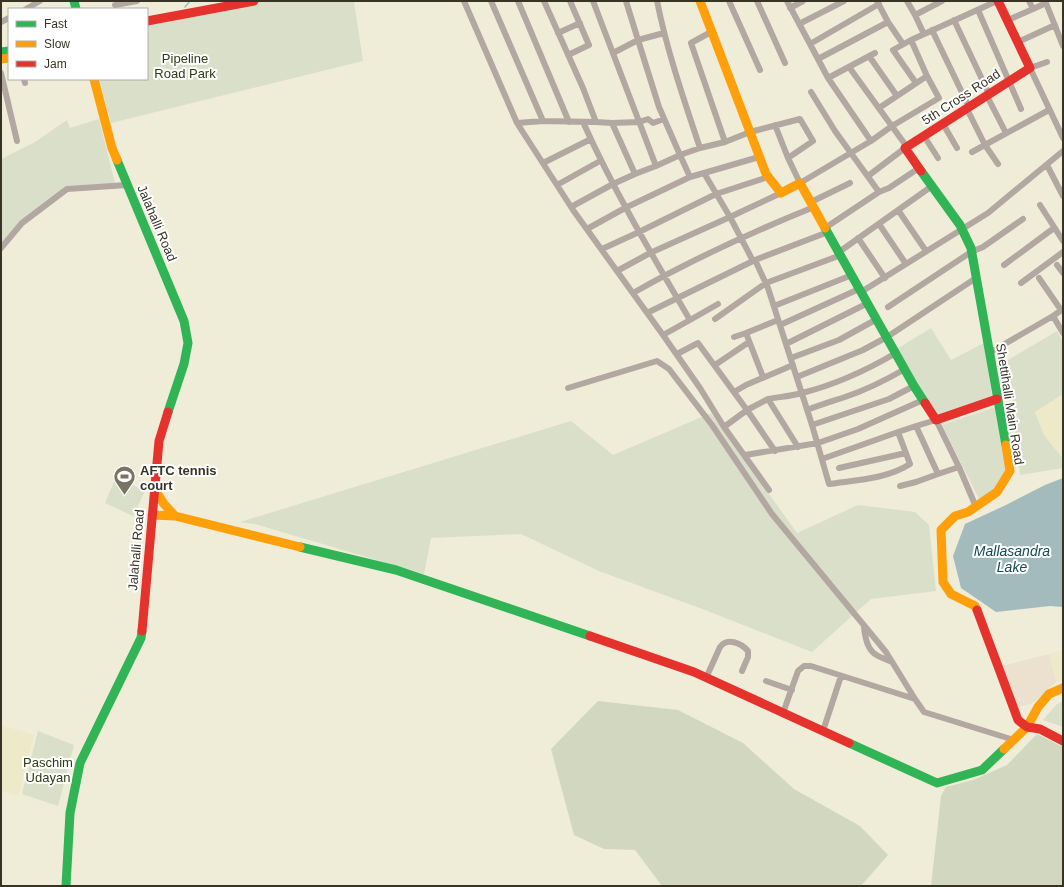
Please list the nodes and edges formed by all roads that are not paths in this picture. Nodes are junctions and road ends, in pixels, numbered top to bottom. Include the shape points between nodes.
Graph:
1 (40, 1) edge
2 (137, 1) edge
3 (254, 1) edge
4 (464, 1) edge
5 (491, 1) edge
6 (518, 1) edge
7 (544, 1) edge
8 (570, 1) edge
9 (593, 1) edge
10 (626, 1) edge
11 (657, 1) edge
12 (700, 1) edge
13 (729, 1) edge
14 (757, 1) edge
15 (787, 1) edge
16 (803, 1) edge
17 (844, 1) edge
18 (907, 1) edge
19 (942, 1) edge
20 (998, 1) edge
21 (1029, 1) edge
22 (1053, 1) edge
23 (878, 2) edge
24 (1046, 3) junction
25 (115, 5) edge
26 (28, 8) edge
27 (790, 8) junction
28 (1033, 9) junction
29 (978, 10) junction
30 (915, 15) junction
31 (148, 20) edge
32 (954, 20) junction
33 (1008, 20) junction
34 (888, 22) junction
35 (580, 23) junction
36 (799, 24) junction
37 (1055, 25) junction
38 (932, 30) junction
39 (711, 32) junction
40 (558, 33) junction
41 (664, 34) junction
42 (924, 34) junction
43 (638, 40) junction
44 (911, 40) junction
45 (1018, 42) junction
46 (810, 44) junction
47 (903, 44) junction
48 (1063, 46) edge
49 (613, 53) junction
50 (568, 55) junction
51 (818, 59) junction
52 (1047, 62) dead end
53 (785, 63) dead end
54 (849, 67) junction
55 (1030, 68) junction
56 (760, 70) dead end
57 (1, 73) edge
58 (927, 76) junction
59 (828, 78) junction
60 (94, 80) edge
61 (1009, 82) junction
62 (916, 83) junction
63 (811, 92) dead end
64 (988, 95) junction
65 (897, 96) junction
66 (879, 108) junction
67 (968, 108) junction
68 (1021, 109) dead end
69 (1049, 110) junction
70 (664, 119) junction
71 (543, 121) junction
72 (569, 122) junction
73 (583, 122) junction
74 (596, 122) junction
75 (638, 122) junction
76 (517, 123) junction
77 (612, 123) junction
78 (943, 124) junction
79 (775, 125) junction
80 (892, 126) junction
81 (750, 132) junction
82 (1006, 133) junction
83 (924, 136) junction
84 (1063, 138) edge
85 (591, 140) junction
86 (18, 141) dead end
87 (871, 141) junction
88 (725, 142) junction
89 (985, 145) junction
90 (906, 147) junction
91 (700, 148) junction
92 (957, 148) dead end
93 (1063, 151) edge
94 (972, 152) dead end
95 (850, 154) junction
96 (680, 155) junction
97 (759, 157) junction
98 (788, 158) junction
99 (938, 158) dead end
100 (600, 161) junction
101 (543, 163) junction
102 (998, 164) dead end
103 (1047, 165) junction
104 (656, 166) junction
105 (919, 168) junction
106 (635, 174) junction
107 (704, 174) junction
108 (868, 176) junction
109 (690, 177) junction
110 (768, 177) junction
111 (800, 183) junction
112 (850, 183) dead end
113 (613, 184) junction
114 (127, 185) junction
115 (557, 185) junction
116 (932, 186) junction
117 (879, 192) junction
118 (781, 193) junction
119 (716, 194) junction
120 (1063, 196) edge
121 (812, 205) junction
122 (1040, 205) dead end
123 (571, 207) junction
124 (625, 208) junction
125 (898, 210) junction
126 (730, 217) junction
127 (1023, 219) dead end
128 (879, 224) junction
129 (1054, 228) junction
130 (587, 229) junction
131 (826, 230) junction
132 (962, 230) junction
133 (639, 232) junction
134 (741, 238) junction
135 (858, 238) junction
136 (1063, 241) edge
137 (1, 248) edge
138 (602, 249) junction
139 (926, 251) junction
140 (971, 252) junction
141 (1063, 252) edge
142 (650, 253) junction
143 (840, 254) junction
144 (754, 260) junction
145 (906, 264) junction
146 (1004, 265) dead end
147 (1057, 265) dead end
148 (617, 271) junction
149 (1063, 273) edge
150 (663, 275) junction
151 (852, 275) junction
152 (885, 278) junction
153 (976, 278) junction
154 (1039, 278) dead end
155 (766, 283) junction
156 (1021, 283) dead end
157 (860, 290) junction
158 (633, 293) junction
159 (676, 298) junction
160 (868, 303) junction
161 (718, 304) dead end
162 (774, 306) junction
163 (888, 307) dead end
164 (1062, 310) edge
165 (647, 314) junction
166 (1052, 316) junction
167 (715, 319) dead end
168 (877, 319) junction
169 (690, 320) junction
170 (779, 322) junction
171 (746, 333) junction
172 (1063, 333) edge
173 (663, 335) junction
174 (734, 336) dead end
175 (887, 338) junction
176 (749, 342) junction
177 (786, 344) junction
178 (896, 353) junction
179 (989, 353) junction
180 (677, 354) junction
181 (791, 358) junction
182 (715, 365) junction
183 (793, 365) junction
184 (905, 370) junction
185 (763, 377) junction
186 (797, 377) junction
187 (914, 386) junction
188 (568, 388) dead end
189 (734, 392) junction
190 (802, 394) junction
191 (768, 399) junction
192 (997, 399) junction
193 (923, 400) junction
194 (747, 410) junction
195 (807, 410) junction
196 (936, 420) junction
197 (812, 425) junction
198 (724, 426) junction
199 (916, 426) junction
200 (898, 432) junction
201 (818, 443) junction
202 (798, 447) junction
203 (775, 451) junction
204 (906, 453) junction
205 (745, 455) junction
206 (822, 459) junction
207 (959, 467) junction
208 (839, 468) dead end
209 (938, 474) junction
210 (900, 486) dead end
211 (155, 490) junction
212 (769, 490) dead end
213 (976, 507) junction
214 (152, 515) junction
215 (172, 516) junction
216 (151, 527) junction
217 (864, 626) junction
218 (892, 662) junction
219 (742, 671) dead end
220 (841, 676) junction
221 (706, 678) junction
222 (766, 681) dead end
223 (1063, 688) edge
224 (792, 690) junction
225 (915, 699) junction
226 (783, 713) junction
227 (1027, 728) junction
228 (823, 731) junction
229 (1014, 740) junction
230 (1063, 741) edge
231 (66, 886) edge

1 - 26 street
2 - 25 street
3 - 31 street
4 - 76 street
5 - 71 street
6 - 72 street
7 - 40 street
8 - 35 street
9 - 49 street
10 - 43 street
11 - 41 street
12 - 39 street
13 - 56 street
14 - 53 street
15 - 27 street
16 - 27 street
17 - 36 street
18 - 30 street
19 - 30 street
20 - 29 street
20 - 33 street
21 - 28 street
22 - 24 street
23 - 34 street
23 - 46 street
24 - 28 street
24 - 37 street
27 - 36 street
28 - 33 street
29 - 32 street
29 - 61 street
30 - 42 street
32 - 38 street
32 - 64 street
33 - 45 street
34 - 47 street
34 - 51 street
35 - 40 street
35 - 50 street via 589,45
36 - 46 street
37 - 45 street
37 - 48 street
38 - 42 street
38 - 67 street
39 - 81 street
39 - 88 street via 691,43
40 - 50 street
41 - 43 street
41 - 91 street
42 - 44 street
43 - 49 street
43 - 70 street
44 - 47 street
44 - 58 street
45 - 55 street
46 - 51 street
47 - 62 street via 893,50
49 - 75 street
50 - 74 street
51 - 59 street
52 - 55 street
54 - 59 street
54 - 65 street via 872,55
54 - 66 street
55 - 61 street, 5th Cross Road
55 - 69 street
57 - 86 street
58 - 62 street
58 - 80 street via 939,98
59 - 87 street
60 - 114 street, Jalahalli Road via 112,148
61 - 64 street, 5th Cross Road
61 - 68 street
62 - 65 street
63 - 95 street
64 - 67 street, 5th Cross Road
64 - 82 street
65 - 66 street
66 - 80 street
67 - 78 street, 5th Cross Road
67 - 89 street
69 - 82 street
69 - 84 street
70 - 75 street via 653,123 648,119
70 - 96 street
71 - 72 street
71 - 76 street
72 - 73 street
73 - 74 street
73 - 85 street
74 - 77 street
75 - 77 street
75 - 104 street
76 - 101 street
77 - 106 street
78 - 83 street, 5th Cross Road
78 - 92 street
79 - 81 street
79 - 98 street
79 - 98 street via 800,119 813,141
80 - 87 street
80 - 90 street
81 - 88 street
81 - 97 street
82 - 89 street
83 - 90 street, 5th Cross Road
83 - 99 street
85 - 100 street
85 - 101 street
87 - 95 street
88 - 91 street
89 - 94 street
89 - 102 street
90 - 105 street, Shettihalli Main Road
90 - 108 street
91 - 96 street
93 - 103 street
95 - 108 street
95 - 111 street
96 - 104 street
96 - 109 street
97 - 107 street
97 - 110 street
98 - 111 street
100 - 113 street
100 - 115 street
101 - 115 street
103 - 120 street
103 - 132 street via 988,213
104 - 106 street
105 - 116 street, Shettihalli Main Road
105 - 117 street
106 - 113 street
107 - 109 street
107 - 119 street
108 - 117 street
109 - 124 street
110 - 118 street
110 - 119 street
111 - 118 street
111 - 121 street
112 - 121 street
113 - 123 street
113 - 124 street
114 - 137 street via 67,189 22,223
114 - 211 street, Jalahalli Road via 184,321 188,343 184,364 159,441
115 - 123 street
116 - 125 street
116 - 132 street, Shettihalli Main Road
117 - 131 street
118 - 126 street
119 - 126 street
119 - 133 street
121 - 131 street
121 - 134 street
122 - 129 street
123 - 130 street
124 - 130 street
124 - 133 street
125 - 128 street
125 - 139 street
126 - 134 street
126 - 142 street
127 - 140 street via 983,247
128 - 135 street
128 - 145 street
129 - 136 street
129 - 146 street
130 - 138 street
131 - 143 street
131 - 144 street
132 - 139 street
132 - 140 street, Shettihalli Main Road
133 - 138 street
133 - 142 street
134 - 144 street
134 - 150 street
135 - 143 street
135 - 152 street
138 - 148 street
139 - 145 street
140 - 153 street, Shettihalli Main Road
140 - 163 street
141 - 156 street
142 - 148 street
142 - 150 street
143 - 151 street
143 - 155 street
144 - 155 street
144 - 159 street
145 - 152 street
147 - 149 street
148 - 158 street
150 - 158 street
150 - 159 street
151 - 157 street
151 - 162 street
152 - 157 street
153 - 175 street
153 - 179 street, Shettihalli Main Road
154 - 164 street
155 - 162 street
155 - 167 street
157 - 160 street
157 - 170 street
158 - 165 street
159 - 165 street
159 - 169 street
160 - 168 street
160 - 177 street
161 - 169 street
162 - 170 street
164 - 166 street
165 - 173 street
166 - 172 street
166 - 179 street
168 - 175 street
168 - 181 street via 839,340
169 - 173 street
170 - 171 street
170 - 177 street
171 - 174 street
171 - 176 street
173 - 180 street
175 - 178 street
175 - 186 street
176 - 182 street
176 - 185 street
177 - 181 street
178 - 184 street
178 - 190 street via 872,366
179 - 192 street, Shettihalli Main Road
180 - 182 street via 698,343
180 - 198 street
181 - 183 street
182 - 189 street
183 - 185 street
183 - 186 street
184 - 187 street
184 - 195 street via 886,380
185 - 189 street
186 - 190 street
187 - 193 street
187 - 197 street via 889,399
188 - 217 street via 657,361 669,369 712,425 772,514
189 - 194 street
190 - 191 street
190 - 195 street
191 - 194 street
191 - 202 street
192 - 196 street
192 - 213 street, Shettihalli Main Road via 1010,471 997,492
193 - 196 street
193 - 201 street via 858,429
194 - 198 street
194 - 203 street
195 - 197 street
196 - 199 street
196 - 207 street
197 - 201 street
198 - 205 street
199 - 200 street
199 - 209 street
200 - 204 street
200 - 206 street
201 - 202 street
201 - 206 street
202 - 203 street
203 - 205 street
204 - 206 street via 910,464 900,470 882,476 829,484
204 - 208 street
205 - 212 street
207 - 209 street
207 - 213 street
209 - 210 street
211 - 214 street, Jalahalli Road
211 - 215 street
213 - 227 street, Shettihalli Main Road via 955,516 941,530 943,582 951,594 975,606 1018,720
214 - 215 street
214 - 216 street, Jalahalli Road
215 - 216 street
215 - 221 street via 396,570
216 - 231 street, Jalahalli Road via 142,638 80,763 70,813
217 - 218 street
217 - 218 street via 867,647 877,656
218 - 225 street
219 - 221 street via 748,650 743,645 728,641 720,647
220 - 224 street via 804,666 798,671
220 - 225 street
220 - 228 street
221 - 226 street
222 - 224 street
223 - 227 street via 1049,694 1038,707
224 - 226 street
225 - 229 street via 924,712
226 - 228 street
227 - 229 street
227 - 230 street via 1040,729
228 - 229 street via 936,783 982,770

